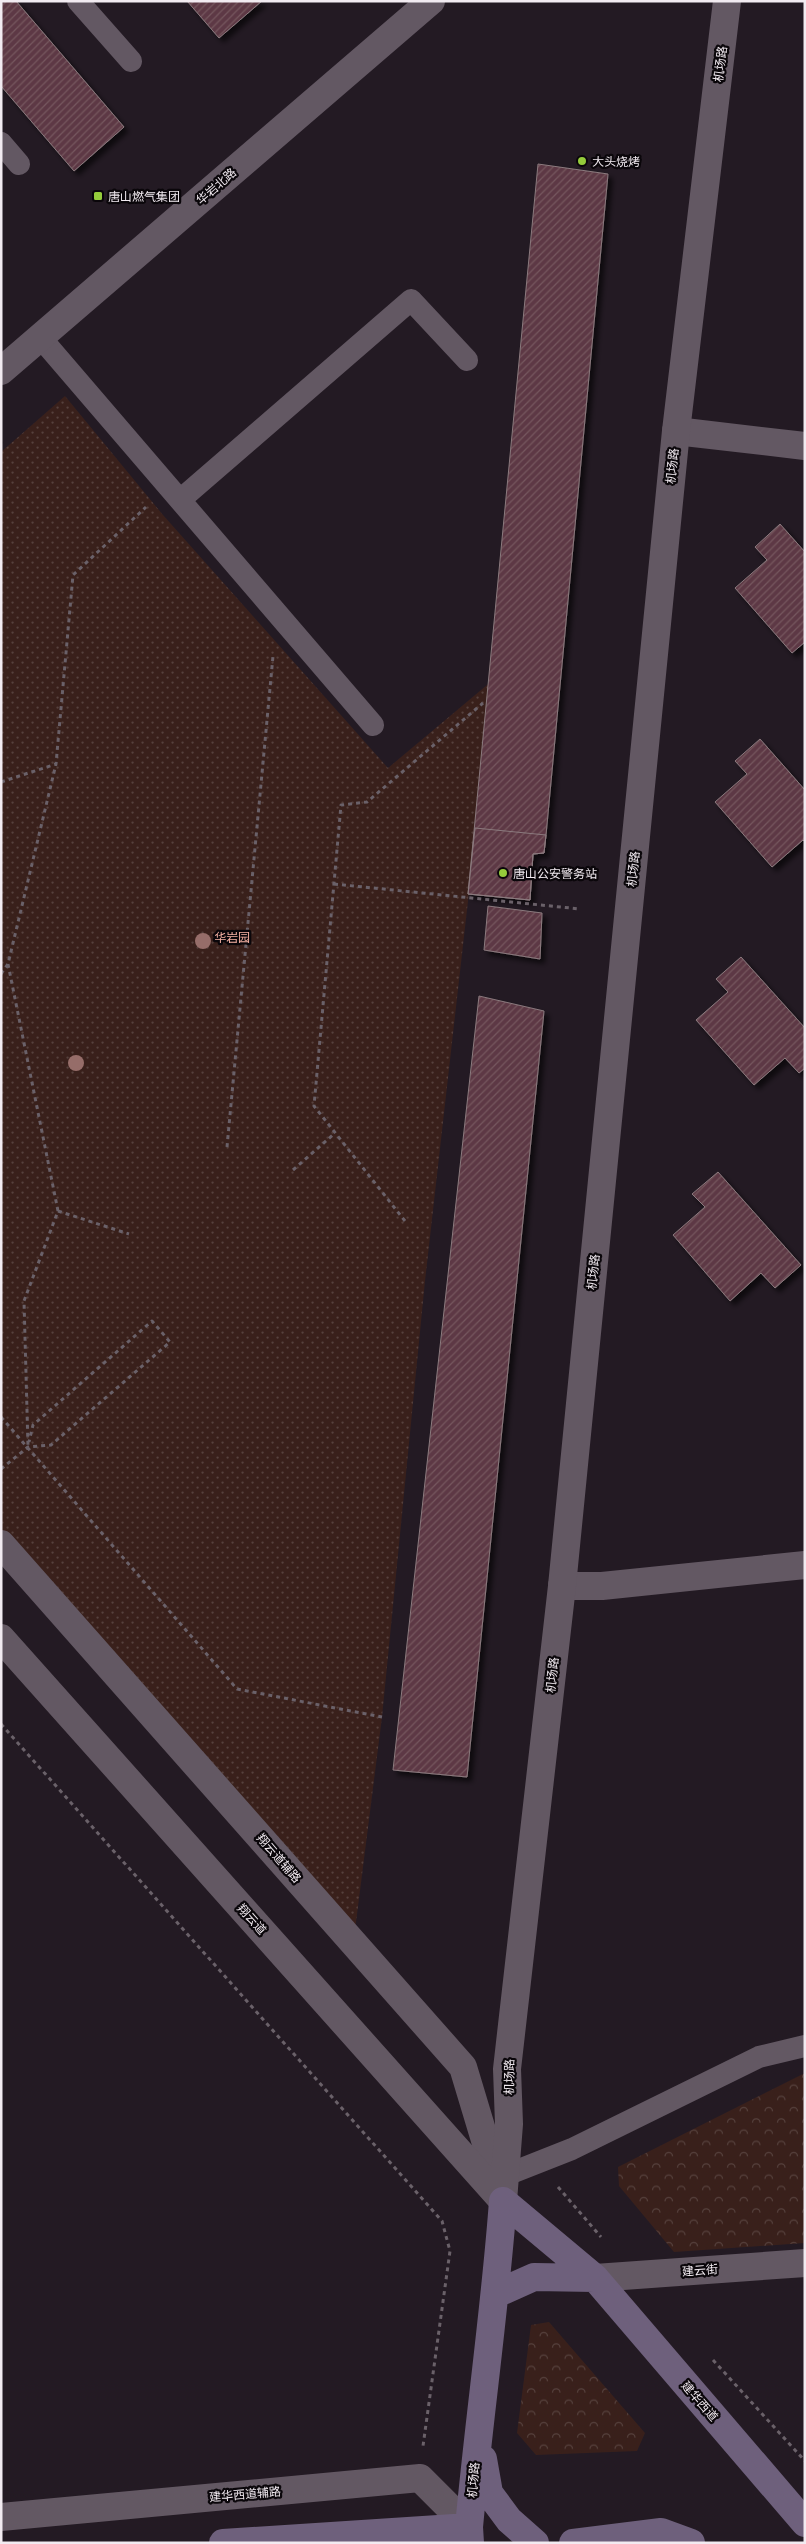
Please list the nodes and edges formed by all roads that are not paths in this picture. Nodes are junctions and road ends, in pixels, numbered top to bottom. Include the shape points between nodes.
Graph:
1 (78, 1) edge
2 (431, 1) edge
3 (727, 1) edge
4 (131, 61) dead end
5 (1, 143) edge
6 (19, 164) dead end
7 (40, 337) junction
8 (467, 360) dead end
9 (1, 371) edge
10 (676, 431) junction
11 (805, 446) edge
12 (174, 493) junction
13 (373, 725) dead end
14 (1, 1544) edge
15 (805, 1565) edge
16 (562, 1586) junction
17 (1, 1638) edge
18 (805, 2046) edge
19 (505, 2188) junction
20 (805, 2263) edge
21 (595, 2278) junction
22 (496, 2294) junction
23 (478, 2428) junction
24 (1, 2517) edge
25 (805, 2523) edge
26 (470, 2535) edge
27 (668, 2537) edge
28 (223, 2543) edge
29 (534, 2543) edge
30 (573, 2543) edge
31 (691, 2543) edge

1 - 4 lane
2 - 7 street, 华岩北路
3 - 10 street, 机场路
5 - 6 lane
7 - 9 street, 华岩北路
7 - 12 lane
8 - 12 lane via 410,300
10 - 11 street
10 - 16 street, 机场路
12 - 13 lane
14 - 19 street, 翔云道辅路 via 463,2067
15 - 16 street via 602,1586
16 - 19 street, 机场路 via 507,2069 509,2124
17 - 19 street, 翔云道
18 - 19 lane via 759,2057 572,2149
19 - 21 main road, 建华西道
19 - 22 main road, 机场路
20 - 21 street, 建云街
21 - 22 main road via 534,2277
21 - 25 main road, 建华西道
22 - 23 main road, 机场路
23 - 26 main road, 机场路
23 - 29 main road via 489,2492 509,2520
24 - 26 street, 建华西道辅路 via 420,2478
26 - 28 main road
27 - 30 main road
27 - 31 main road

